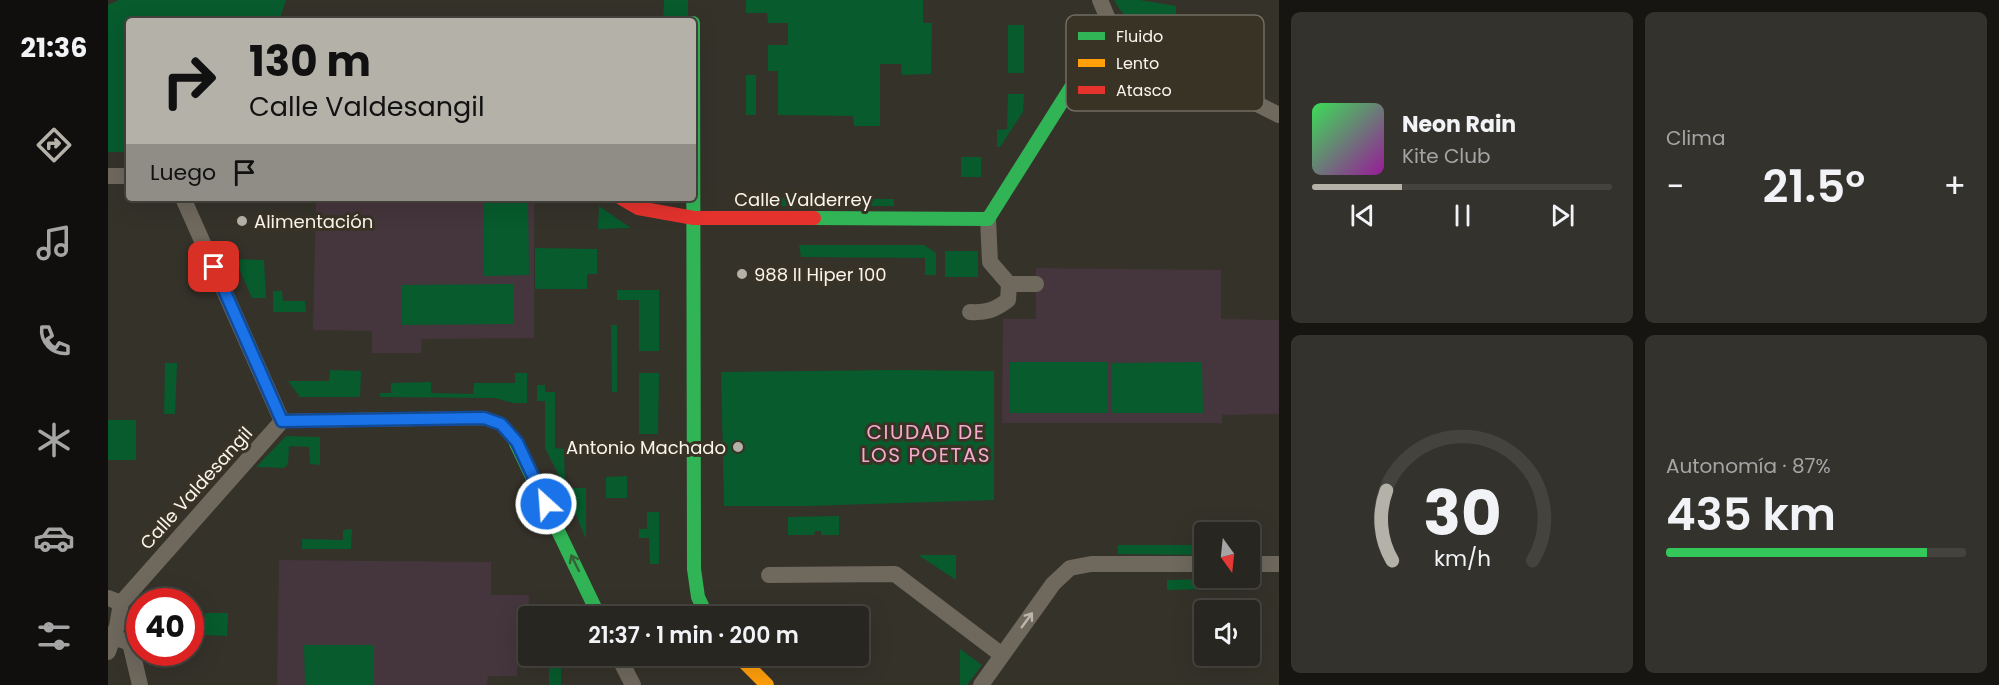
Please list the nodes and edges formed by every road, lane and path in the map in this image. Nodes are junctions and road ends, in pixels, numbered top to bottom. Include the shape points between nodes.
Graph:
1 (1100, 0) edge
2 (1106, 15) edge
3 (1066, 95) edge
4 (1264, 107) edge
5 (1279, 115) edge
6 (108, 176) edge
7 (126, 176) edge
8 (184, 201) edge
9 (626, 201) edge
10 (694, 201) edge
11 (694, 218) junction
12 (988, 219) junction
13 (1036, 284) dead end
14 (1009, 285) junction
15 (977, 313) dead end
16 (282, 421) junction
17 (1194, 564) edge
18 (1260, 564) edge
19 (1279, 564) edge
20 (769, 575) dead end
21 (114, 600) edge
22 (594, 606) edge
23 (702, 606) edge
24 (111, 645) edge
25 (1002, 655) junction
26 (623, 666) edge
27 (748, 666) edge
28 (140, 685) edge
29 (633, 685) edge
30 (767, 685) edge
31 (981, 685) edge

1 - 2 street
3 - 12 street
4 - 5 street
6 - 7 street
8 - 16 street
9 - 11 street, Calle Valderrey via 638,208
10 - 11 street
11 - 12 street, Calle Valderrey
11 - 23 street via 694,569
12 - 14 street via 990,262
13 - 14 street
14 - 15 street via 1008,300 997,309
16 - 21 street, Calle Valdesangil
22 -> 16 street via 517,442 501,424 484,418
25 -> 17 street via 1053,584 1070,568 1091,564
18 - 19 street
20 - 25 street via 896,574
21 - 24 street
24 - 28 street via 130,643
25 - 31 street
26 - 29 street
27 - 30 street

